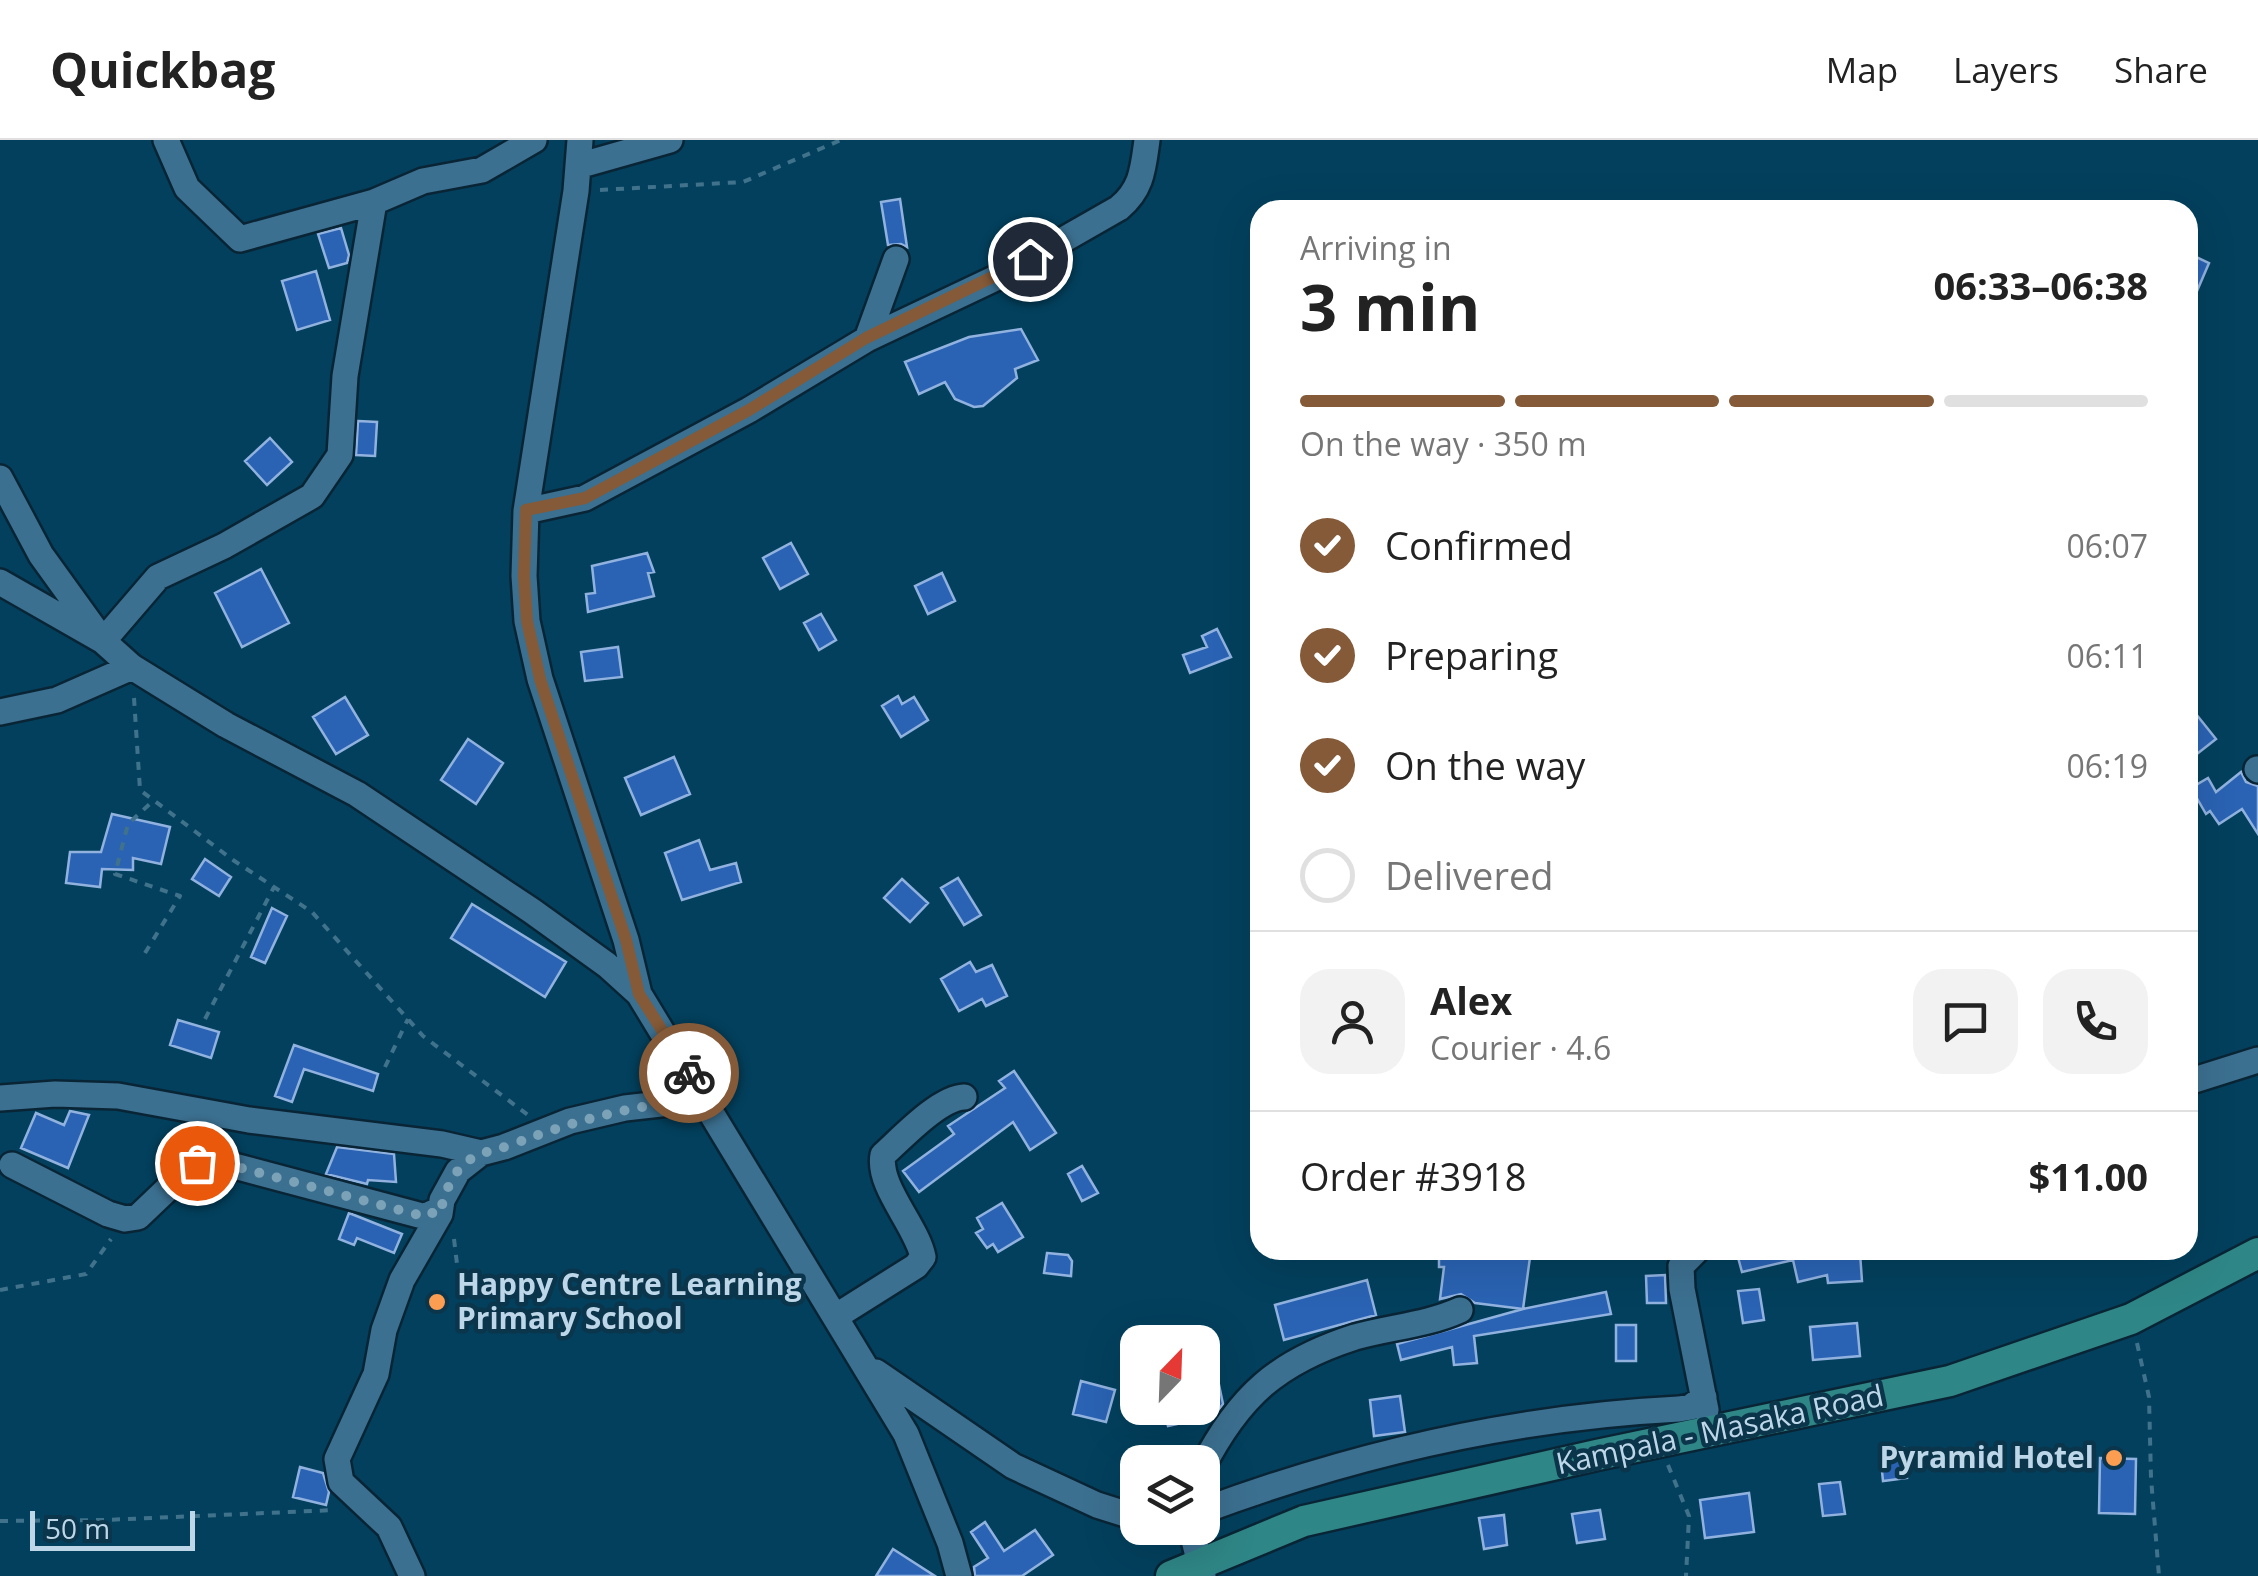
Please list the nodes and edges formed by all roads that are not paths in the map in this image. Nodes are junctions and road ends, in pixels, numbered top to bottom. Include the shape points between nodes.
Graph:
1 (166, 140) edge
2 (534, 140) edge
3 (670, 140) edge
4 (1147, 140) edge
5 (578, 166) edge
6 (374, 202) junction
7 (896, 259) dead end
8 (866, 338) junction
9 (0, 478) edge
10 (526, 510) junction
11 (0, 582) edge
12 (102, 640) junction
13 (132, 667) junction
14 (0, 712) edge
15 (639, 994) junction
16 (2258, 1060) edge
17 (2198, 1079) edge
18 (964, 1097) dead end
19 (0, 1098) edge
20 (704, 1098) junction
21 (480, 1153) junction
22 (12, 1164) dead end
23 (440, 1214) junction
24 (2258, 1253) edge
25 (1687, 1260) edge
26 (1460, 1310) dead end
27 (835, 1318) junction
28 (867, 1367) junction
29 (1704, 1398) junction
30 (1711, 1430) junction
31 (1216, 1445) edge
32 (1220, 1506) edge
33 (1120, 1512) edge
34 (1201, 1569) edge
35 (412, 1576) edge
36 (959, 1576) edge
37 (1171, 1576) edge

1 - 6 street via 187,188 240,239
2 - 6 street via 482,170 424,181
3 - 5 street
4 - 8 street via 1141,181 1119,208 1000,276
5 - 10 street
6 - 12 street via 345,376 340,456 312,496 158,576
7 - 8 street
8 - 10 street via 585,498
9 - 12 street via 41,555
10 - 15 street via 527,621 540,679
11 - 12 street
12 - 13 street
13 - 14 street via 58,700
13 - 15 street via 357,794 532,911
15 - 20 street
16 - 17 street
18 - 27 street via 942,1104 883,1155 881,1165 923,1258
19 - 21 street via 118,1096
20 - 21 street via 625,1108
20 - 27 street
21 - 23 street via 458,1171
22 - 23 street via 125,1219 138,1217 213,1153 222,1163 426,1217
23 - 35 street via 402,1280 376,1374 336,1459 341,1482 389,1528
24 - 30 main road, Kampala - Masaka Road via 2131,1319 1950,1381
25 - 29 street via 1682,1289
26 - 31 street via 1354,1338 1285,1366 1245,1399
27 - 28 street
28 - 33 street via 1013,1466
28 - 36 street via 906,1434
29 - 30 street
29 - 32 street via 1692,1407 1574,1416 1351,1461
30 - 34 main road, Kampala - Masaka Road via 1304,1521
34 - 37 main road, Kampala - Masaka Road

